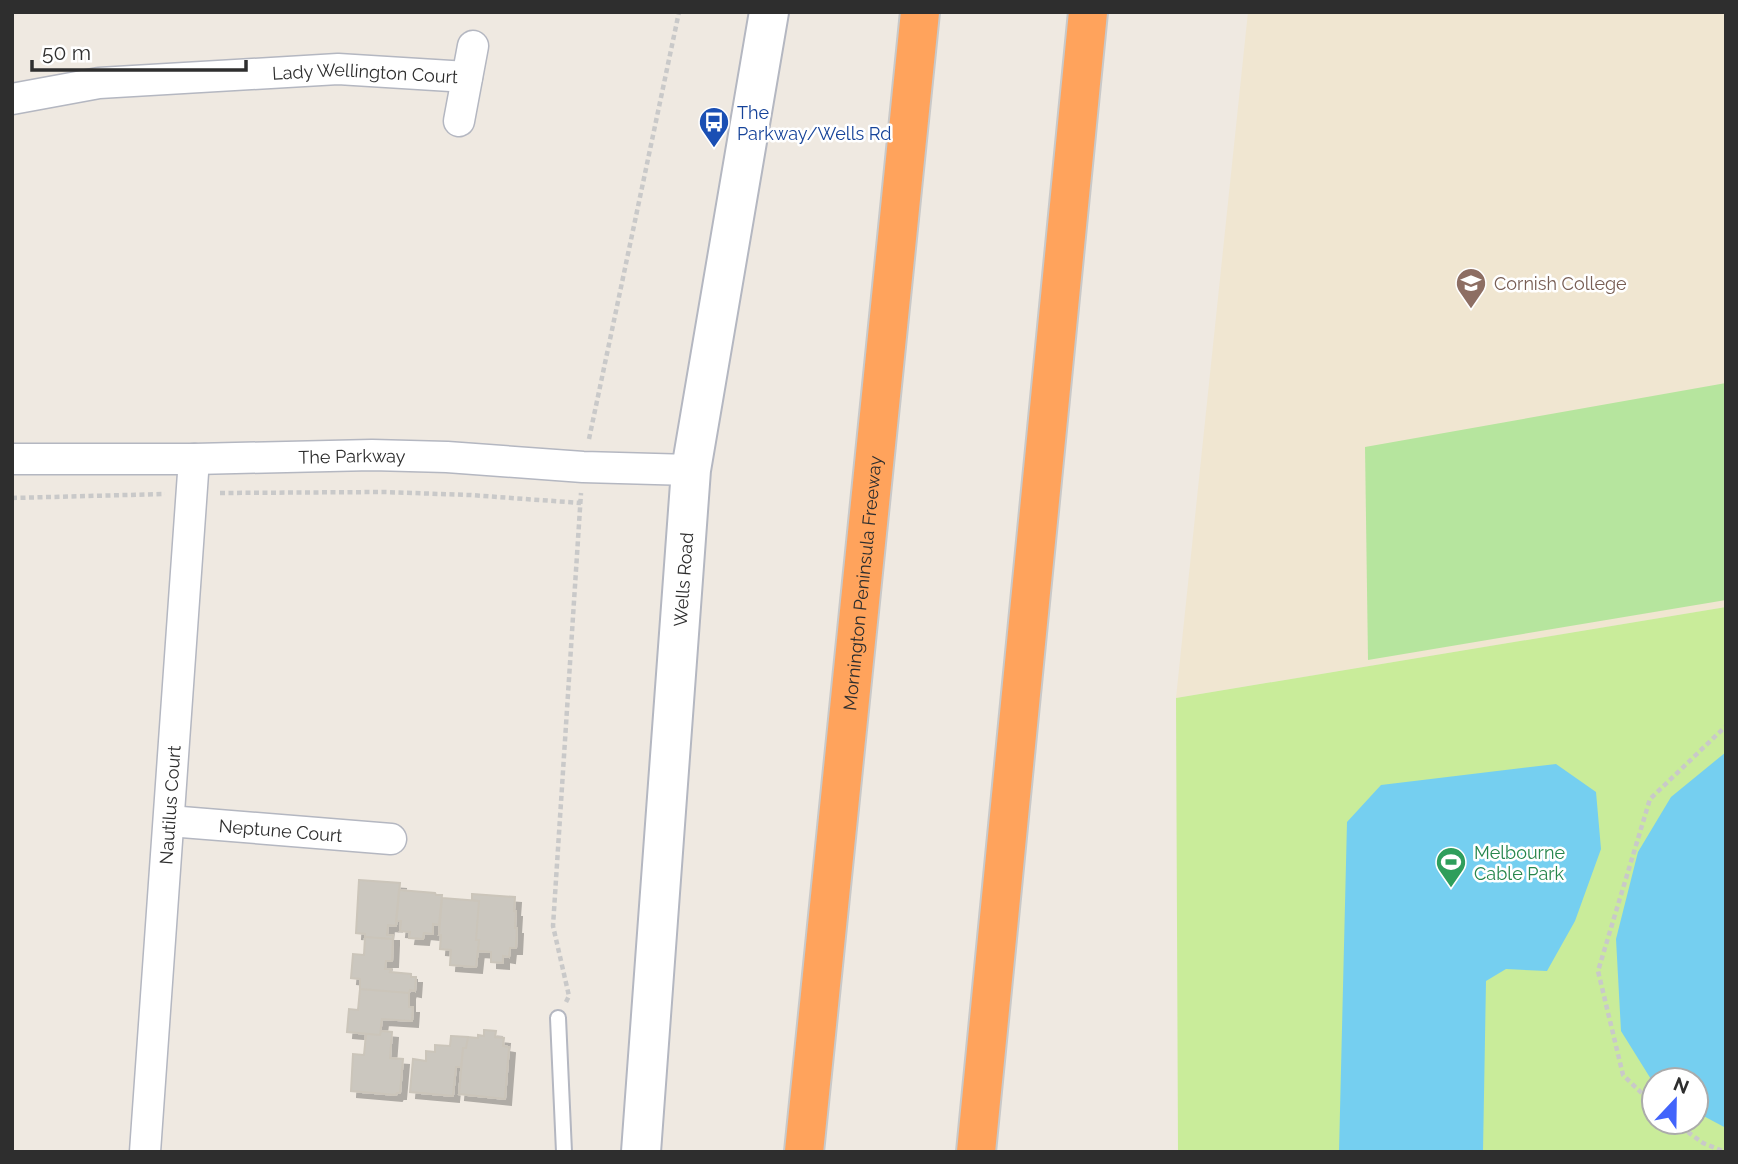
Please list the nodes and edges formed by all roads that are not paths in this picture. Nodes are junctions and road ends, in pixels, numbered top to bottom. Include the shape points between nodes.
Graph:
1 (769, 12) edge
2 (920, 12) edge
3 (1088, 12) edge
4 (473, 46) dead end
5 (467, 77) junction
6 (12, 99) edge
7 (459, 121) dead end
8 (12, 459) edge
9 (194, 459) junction
10 (691, 470) junction
11 (169, 821) junction
12 (391, 839) dead end
13 (558, 1018) road end
14 (145, 1152) edge
15 (564, 1152) edge
16 (641, 1152) edge
17 (804, 1152) edge
18 (976, 1152) edge

1 - 10 main road, Wells Road
2 - 17 highway, Mornington Peninsula Freeway
3 - 18 highway
4 - 5 street, Lady Wellington Court
5 - 6 street, Lady Wellington Court via 338,69 99,83
5 - 7 street, Lady Wellington Court
8 - 9 street, The Parkway
9 - 10 street, The Parkway via 372,455
9 - 11 street, Nautilus Court
10 - 16 main road, Wells Road
11 - 12 street, Neptune Court
11 - 14 street, Nautilus Court
13 - 15 lane

